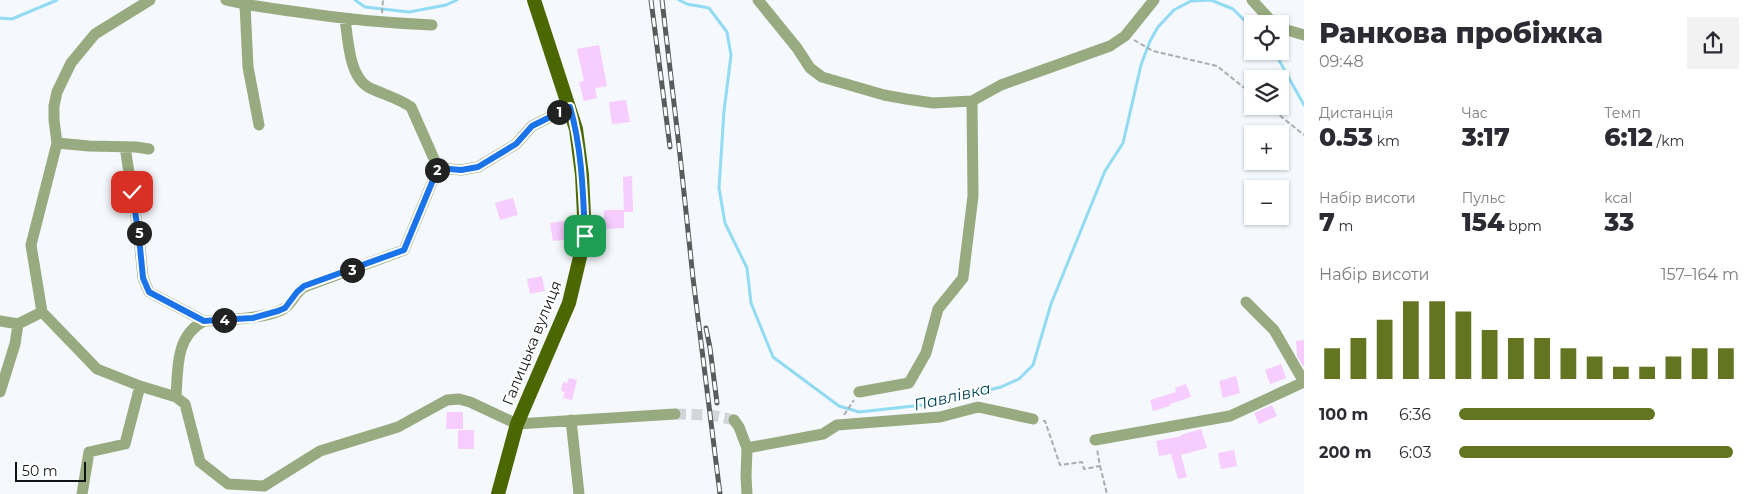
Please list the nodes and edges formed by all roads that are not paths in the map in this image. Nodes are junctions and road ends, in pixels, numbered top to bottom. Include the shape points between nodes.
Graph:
1 (150, 0) edge
2 (226, 0) edge
3 (758, 0) edge
4 (1154, 0) edge
5 (1252, 0) edge
6 (245, 5) junction
7 (536, 5) edge
8 (1266, 15) edge
9 (345, 19) junction
10 (432, 25) dead end
11 (1289, 31) edge
12 (1304, 35) edge
13 (972, 101) junction
14 (570, 107) junction
15 (259, 125) dead end
16 (57, 143) junction
17 (125, 147) junction
18 (149, 149) dead end
19 (438, 168) junction
20 (1246, 302) dead end
21 (42, 312) junction
22 (0, 321) edge
23 (204, 321) junction
24 (18, 324) junction
25 (1304, 382) edge
26 (140, 386) junction
27 (0, 392) edge
28 (857, 395) road end
29 (176, 397) junction
30 (675, 414) tunnel mouth
31 (571, 420) junction
32 (734, 420) dead end
33 (1034, 420) road end
34 (517, 424) junction
35 (1096, 440) road end
36 (747, 448) junction
37 (82, 494) edge
38 (498, 494) edge
39 (579, 494) edge
40 (748, 494) edge

1 - 16 street via 95,34 71,63 54,106
2 - 6 street
3 - 13 street via 810,68 822,77 906,99
4 - 13 street via 1125,36 1110,46 1001,85
5 - 8 street
6 - 9 street
6 - 15 street via 248,67
7 - 14 main road, Галицька вулиця
9 - 10 street
9 - 19 street via 357,77 369,87 411,107
11 - 12 street
13 - 28 street via 973,196 963,278 938,309 926,352 910,383
14 - 19 street via 532,126 516,144 478,167 461,170
14 - 34 main road, Галицька вулиця via 582,175 585,236 569,302
16 - 17 street
16 - 21 street via 31,245
17 - 18 street
17 - 23 street via 143,278 149,292
19 - 23 street via 404,250 304,286 285,308 278,311 253,318
20 - 25 street via 1274,330
21 - 24 street
21 - 26 street via 97,369
22 - 24 street
23 - 29 street via 196,324 179,353
24 - 27 street
25 - 35 street via 1230,416
26 - 29 street
26 - 37 street via 125,444 89,452
29 - 34 street via 185,404 200,462 228,484 264,486 320,451 398,427 447,400 470,402
30 - 31 street
31 - 34 street
31 - 39 street
32 - 36 street
33 - 36 street via 978,407 940,417 837,425 823,434
34 - 38 main road, Галицька вулиця
36 - 40 street

